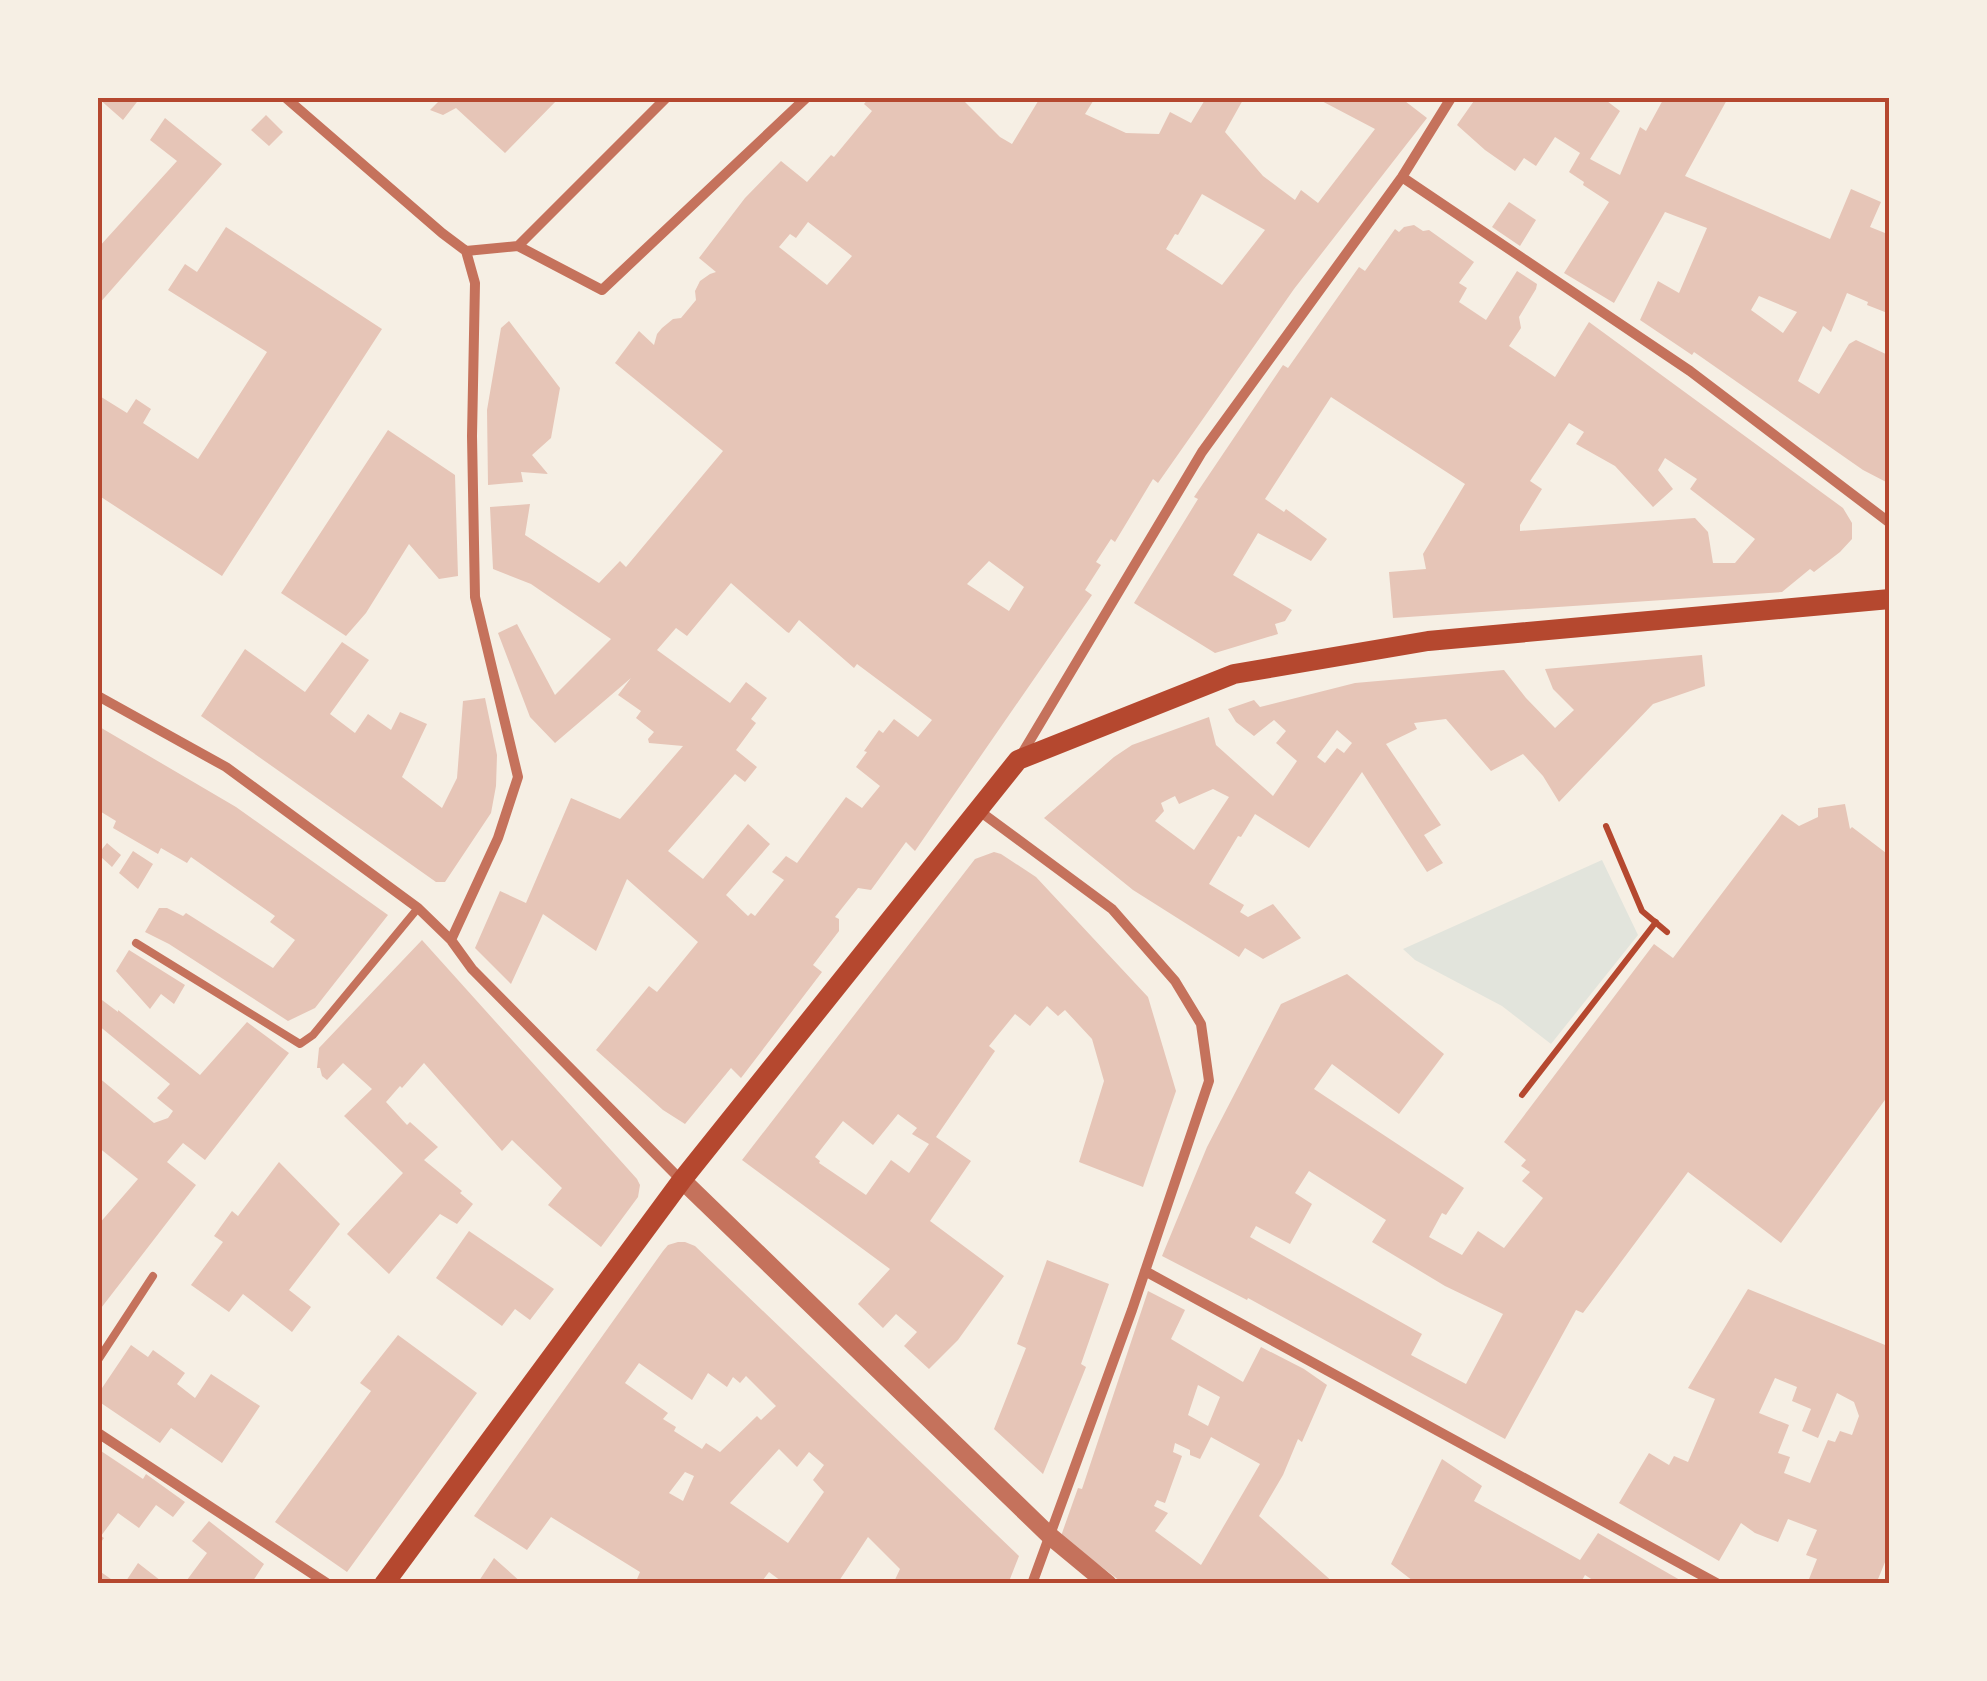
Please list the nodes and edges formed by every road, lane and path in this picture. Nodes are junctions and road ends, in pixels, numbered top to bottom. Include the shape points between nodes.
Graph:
1 (286, 98) edge
2 (666, 98) edge
3 (806, 98) edge
4 (1451, 98) edge
5 (1402, 177) junction
6 (518, 246) junction
7 (466, 251) junction
8 (1890, 523) edge
9 (1890, 599) edge
10 (98, 696) edge
11 (1018, 760) junction
12 (978, 810) junction
13 (1606, 826) dead end
14 (418, 908) junction
15 (1656, 922) junction
16 (1667, 932) dead end
17 (451, 940) junction
18 (136, 943) dead end
19 (1522, 1094) dead end
20 (682, 1180) junction
21 (1145, 1271) junction
22 (153, 1276) dead end
23 (98, 1360) edge
24 (98, 1432) edge
25 (1050, 1536) junction
26 (328, 1584) edge
27 (384, 1584) edge
28 (1032, 1584) edge
29 (1108, 1584) edge
30 (1718, 1584) edge

1 - 7 street
2 - 6 street
3 - 6 street via 602,290
4 - 5 street
5 - 8 street via 1690,371
5 - 11 street via 1202,452
6 - 7 street
7 - 17 street via 475,283 475,597 518,777
9 - 11 main road via 1428,640 1234,674
10 - 14 street via 226,767
11 - 12 main road
12 - 20 main road
12 - 21 street via 1112,908 1174,980 1201,1024 1209,1081
13 - 15 path via 1642,911
14 - 17 street
14 - 18 lane via 300,1044
15 - 16 path
15 - 19 path
17 - 20 street
20 - 25 street
20 - 27 main road
21 - 25 street
21 - 30 street
22 - 23 lane
24 - 26 street
25 - 28 street
25 - 29 street

